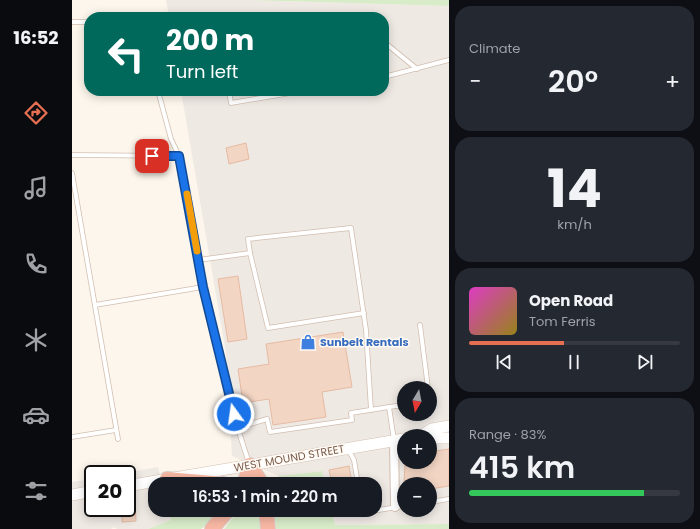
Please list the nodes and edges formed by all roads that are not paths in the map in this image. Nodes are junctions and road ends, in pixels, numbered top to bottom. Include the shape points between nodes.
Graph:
1 (72, 22) edge
2 (84, 22) edge
3 (389, 46) edge
4 (449, 60) edge
5 (417, 69) junction
6 (389, 76) edge
7 (159, 96) edge
8 (230, 96) edge
9 (272, 96) edge
10 (72, 155) edge
11 (179, 156) junction
12 (72, 172) edge
13 (72, 203) edge
14 (78, 203) junction
15 (250, 254) junction
16 (198, 260) junction
17 (203, 287) junction
18 (96, 305) junction
19 (364, 314) junction
20 (420, 325) dead end
21 (427, 381) edge
22 (397, 406) edge
23 (389, 407) junction
24 (371, 410) junction
25 (449, 426) edge
26 (237, 428) junction
27 (432, 429) edge
28 (116, 430) junction
29 (397, 433) edge
30 (72, 437) edge
31 (437, 438) edge
32 (449, 438) edge
33 (118, 439) dead end
34 (397, 440) edge
35 (347, 448) junction
36 (250, 465) junction
37 (397, 469) edge
38 (179, 477) edge
39 (246, 477) edge
40 (258, 477) edge
41 (357, 477) edge
42 (148, 482) edge
43 (136, 484) edge
44 (84, 493) edge
45 (72, 495) edge
46 (449, 499) edge
47 (437, 501) edge
48 (395, 507) joint
49 (382, 509) edge
50 (223, 517) edge
51 (267, 517) edge
52 (212, 529) edge
53 (268, 529) edge

1 - 2 lane
3 - 5 lane
4 - 5 lane
5 - 6 lane
7 - 11 lane via 171,139
8 - 9 lane via 231,103
10 - 11 lane
11 - 16 lane
12 - 14 lane
13 - 14 lane
14 - 18 lane
15 - 16 lane
15 - 19 lane via 268,328
15 - 19 lane via 248,239 351,228
16 - 17 lane
17 - 18 lane
17 - 26 lane
18 - 28 lane
19 - 24 lane
20 - 21 lane
22 - 23 lane
23 - 24 lane
23 - 29 lane
24 - 26 lane via 351,413 352,420 270,432 267,419
25 - 27 main road
26 - 36 lane
28 - 30 lane
28 - 33 lane
31 - 32 main road
34 - 35 main road, WEST MOUND STREET
35 - 36 main road, WEST MOUND STREET
35 - 41 lane via 354,460
36 - 38 main road, WEST MOUND STREET
36 - 39 highway
36 - 40 highway
37 - 48 street
42 - 43 main road, WEST MOUND STREET
44 - 45 main road
46 - 47 lane
48 - 49 lane
50 - 52 highway
51 - 53 highway

